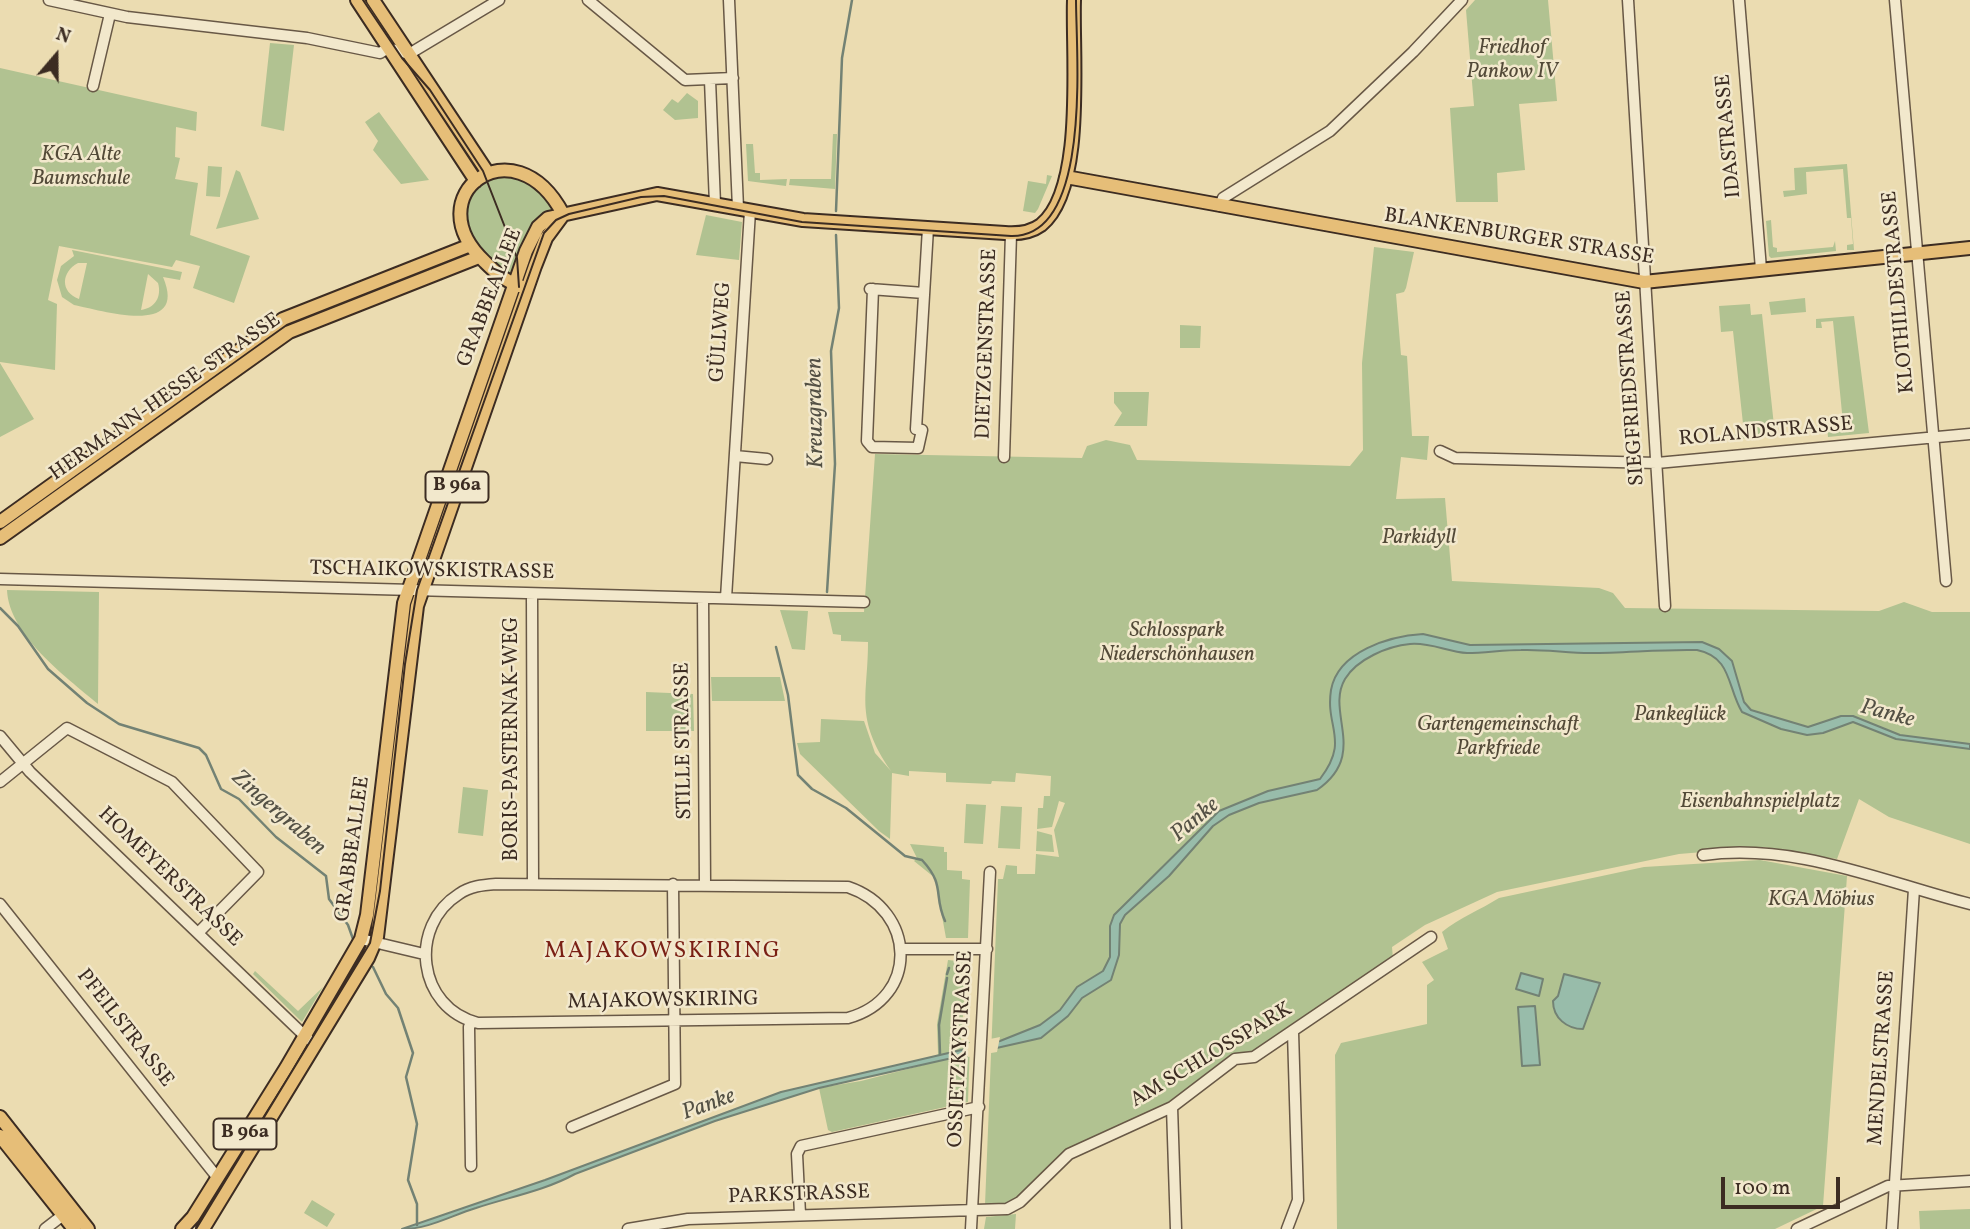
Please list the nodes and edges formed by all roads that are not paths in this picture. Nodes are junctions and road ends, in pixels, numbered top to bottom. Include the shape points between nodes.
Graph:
1 (49, 0) edge
2 (357, 0) edge
3 (373, 0) edge
4 (499, 0) edge
5 (588, 0) edge
6 (729, 0) edge
7 (1074, 0) edge
8 (1462, 0) edge
9 (1628, 0) edge
10 (1739, 0) edge
11 (1895, 0) edge
12 (110, 14) junction
13 (388, 48) junction
14 (409, 54) junction
15 (733, 78) junction
16 (710, 80) junction
17 (93, 86) dead end
18 (488, 173) junction
19 (1066, 177) junction
20 (476, 181) junction
21 (715, 204) junction
22 (1220, 206) junction
23 (744, 209) junction
24 (563, 214) junction
25 (928, 228) junction
26 (1008, 233) junction
27 (468, 246) junction
28 (1970, 248) edge
29 (1917, 254) junction
30 (479, 257) junction
31 (1761, 269) junction
32 (1644, 282) junction
33 (521, 286) junction
34 (923, 293) junction
35 (1970, 434) edge
36 (1932, 438) junction
37 (1440, 451) dead end
38 (735, 456) junction
39 (1004, 457) dead end
40 (767, 458) dead end
41 (1657, 463) junction
42 (0, 523) edge
43 (0, 538) edge
44 (0, 579) edge
45 (1946, 581) dead end
46 (414, 590) junction
47 (532, 594) junction
48 (703, 598) junction
49 (726, 598) junction
50 (864, 602) dead end
51 (1665, 606) dead end
52 (0, 736) edge
53 (23, 764) junction
54 (0, 782) edge
55 (1703, 855) dead end
56 (990, 872) dead end
57 (533, 884) junction
58 (673, 884) junction
59 (705, 884) junction
60 (1914, 889) junction
61 (0, 904) edge
62 (1970, 904) edge
63 (199, 932) junction
64 (1431, 937) dead end
65 (361, 939) junction
66 (374, 945) junction
67 (902, 949) junction
68 (988, 949) junction
69 (424, 954) junction
70 (472, 1021) junction
71 (675, 1021) junction
72 (1293, 1032) junction
73 (310, 1040) junction
74 (979, 1107) junction
75 (1171, 1107) junction
76 (2, 1127) edge
77 (572, 1127) dead end
78 (471, 1166) dead end
79 (217, 1177) junction
80 (1970, 1181) edge
81 (1894, 1186) junction
82 (973, 1210) junction
83 (68, 1212) junction
84 (800, 1214) junction
85 (45, 1229) edge
86 (74, 1229) edge
87 (89, 1229) edge
88 (182, 1229) edge
89 (203, 1229) edge
90 (628, 1229) edge
91 (971, 1229) edge
92 (1176, 1229) edge
93 (1287, 1229) edge
94 (1797, 1229) edge
95 (1892, 1229) edge

1 - 12 street
2 - 13 main road
3 - 14 main road
4 - 14 street
5 - 16 street via 685,80
6 - 15 street, GÜLLWEG
7 - 19 main road, DIETZGENSTRASSE via 1073,138
8 - 22 street via 1330,131 1223,198
9 - 32 street, SIEGFRIEDSTRASSE
10 - 31 street, IDASTRASSE
11 - 29 street, KLOTHILDESTRASSE
12 - 13 street via 307,38 380,53
12 - 17 street
13 - 14 street
13 - 20 main road
14 - 18 main road
15 - 16 street
15 - 23 street, GÜLLWEG
16 - 21 street
18 - 20 main road
18 - 24 main road via 529,175 545,185
19 - 22 main road, BLANKENBURGER STRASSE
19 - 26 main road, DIETZGENSTRASSE via 1042,224 1030,232
20 - 27 main road via 460,212
21 - 23 main road
21 - 24 main road via 651,195
22 - 32 main road, BLANKENBURGER STRASSE
23 - 25 main road via 803,220
23 - 38 street, GÜLLWEG
24 - 33 main road, GRABBEALLEE via 538,227
25 - 26 main road
25 - 34 street
26 - 39 street, DIETZGENSTRASSE
27 - 30 main road
27 - 42 main road, HERMANN-HESSE-STRASSE via 283,319
28 - 29 main road, BLANKENBURGER STRASSE
29 - 31 main road, BLANKENBURGER STRASSE
29 - 36 street, KLOTHILDESTRASSE
30 - 33 main road via 505,281
30 - 43 main road, HERMANN-HESSE-STRASSE via 289,332
31 - 32 main road, BLANKENBURGER STRASSE
32 - 41 street, SIEGFRIEDSTRASSE
33 - 46 main road, GRABBEALLEE / B 96a
34 - 34 street via 871,289 867,441 872,447 921,446 922,430 916,429
35 - 36 street, ROLANDSTRASSE
36 - 41 street, ROLANDSTRASSE
36 - 45 street, KLOTHILDESTRASSE
37 - 41 street, ROLANDSTRASSE via 1455,458
38 - 40 street
38 - 49 street, GÜLLWEG
41 - 51 street, SIEGFRIEDSTRASSE
44 - 46 street, TSCHAIKOWSKISTRASSE
46 - 47 street, TSCHAIKOWSKISTRASSE
46 - 65 main road, GRABBEALLEE / B 96a via 398,644
46 - 66 main road, GRABBEALLEE / B 96a via 382,915
47 - 48 street, TSCHAIKOWSKISTRASSE
47 - 57 street, BORIS-PASTERNAK-WEG
48 - 49 street, TSCHAIKOWSKISTRASSE
48 - 59 street, STILLE STRASSE
49 - 50 street, TSCHAIKOWSKISTRASSE
52 - 53 street, HOMEYERSTRASSE
53 - 54 street
53 - 63 street, HOMEYERSTRASSE
53 - 63 street via 68,728 172,782 258,872
55 - 60 street via 1764,853 1825,863
56 - 68 street, OSSIETZKYSTRASSE
57 - 58 street
57 - 69 street via 496,884 458,894 435,919
58 - 59 street
58 - 71 street
59 - 67 street via 838,885 856,890 887,912
60 - 62 street
60 - 81 street, MENDELSTRASSE
61 - 79 street, PFEILSTRASSE
63 - 73 street, HOMEYERSTRASSE
64 - 72 street, AM SCHLOSSPARK
65 - 66 street
65 - 73 main road, GRABBEALLEE / B 96a
66 - 69 street
66 - 73 main road, GRABBEALLEE / B 96a
67 - 68 street
67 - 71 street, MAJAKOWSKIRING via 890,987 857,1015 831,1020
68 - 74 street, OSSIETZKYSTRASSE
69 - 70 street via 429,979 443,1002
70 - 71 street, MAJAKOWSKIRING
70 - 78 street
71 - 77 street via 675,1084
72 - 75 street, AM SCHLOSSPARK via 1254,1057 1235,1059
72 - 93 street via 1298,1200
73 - 79 main road, GRABBEALLEE / B 96a
73 - 89 main road, GRABBEALLEE / B 96a
74 - 82 street, OSSIETZKYSTRASSE
74 - 84 street via 801,1146 797,1154
75 - 82 street, AM SCHLOSSPARK via 1069,1154 1014,1206
75 - 92 street
76 - 83 main road
79 - 88 main road, GRABBEALLEE / B 96a
80 - 81 street
81 - 94 street
81 - 95 street, MENDELSTRASSE
82 - 84 street, PARKSTRASSE
82 - 91 street, OSSIETZKYSTRASSE
83 - 85 street
83 - 86 main road
83 - 87 main road
84 - 90 street, PARKSTRASSE via 688,1219

